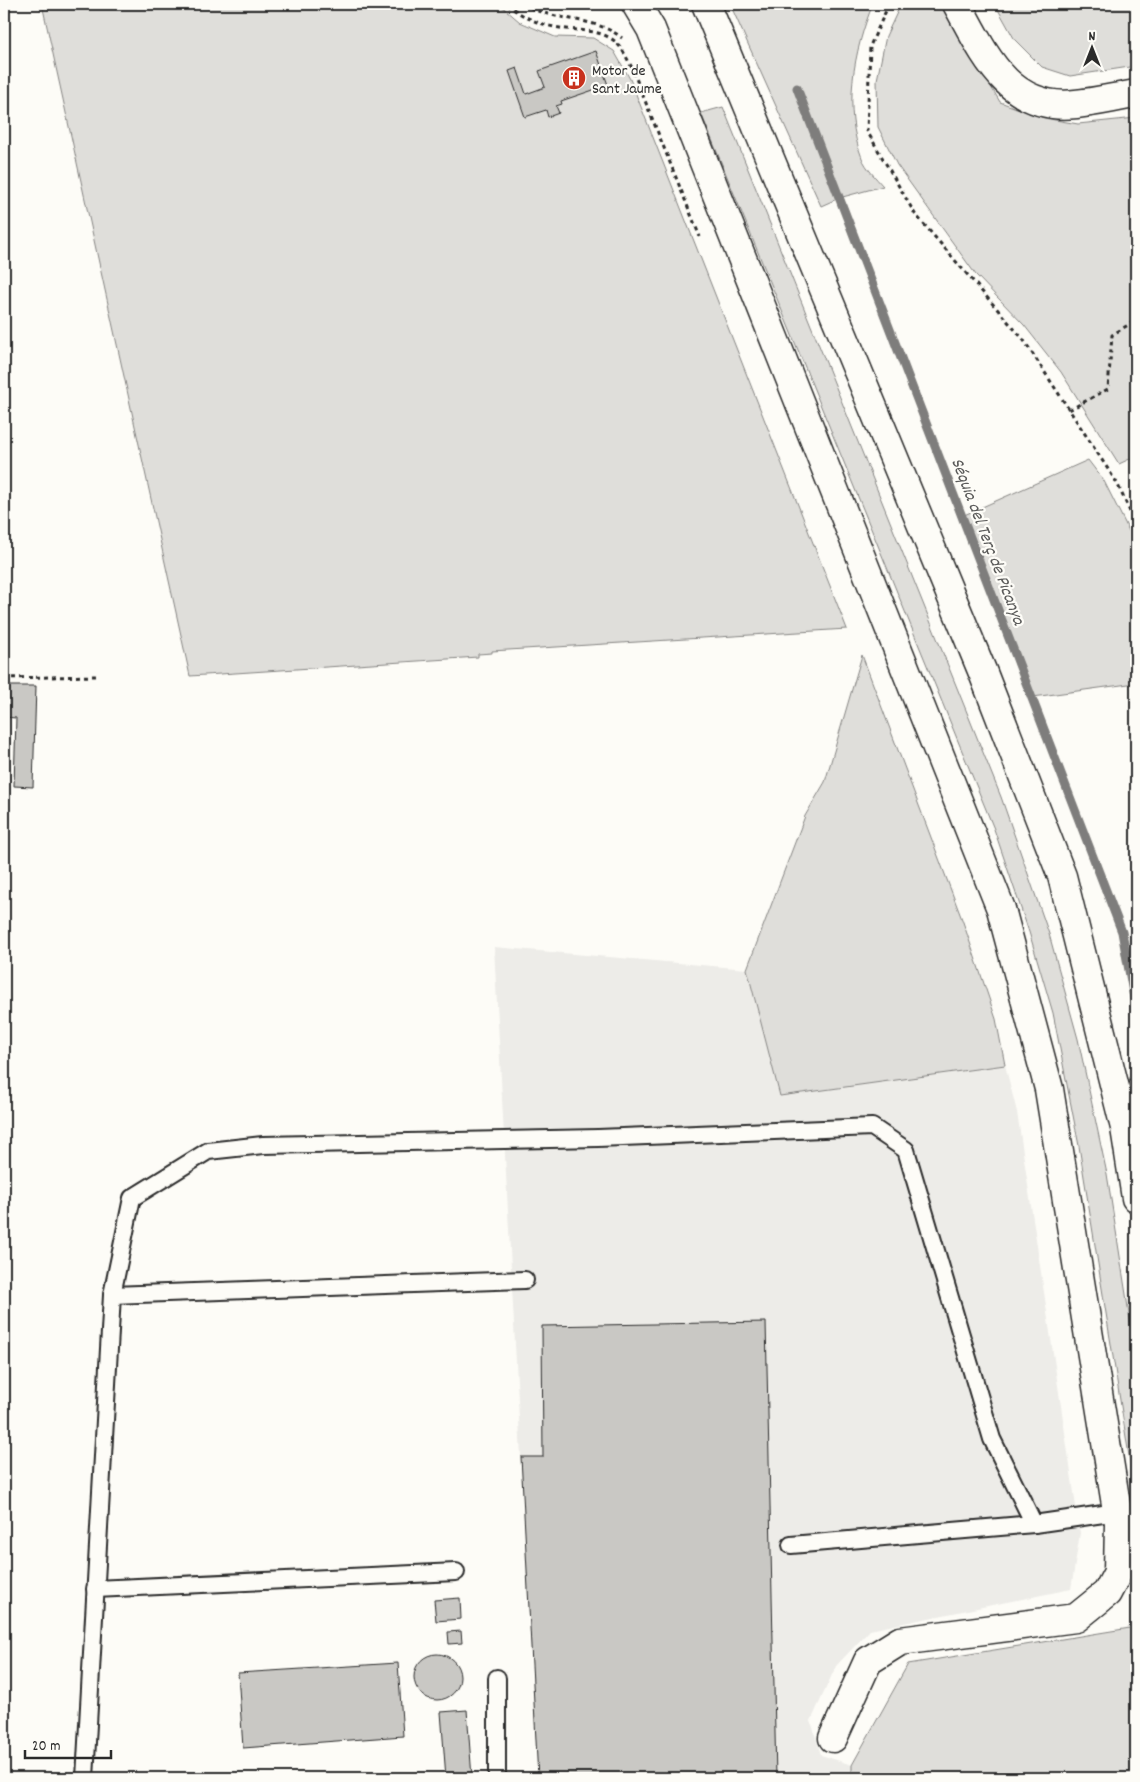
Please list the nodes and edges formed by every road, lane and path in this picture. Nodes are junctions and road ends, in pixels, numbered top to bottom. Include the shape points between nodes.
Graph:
1 (507, 4) edge
2 (636, 4) edge
3 (706, 4) edge
4 (889, 4) edge
5 (956, 4) edge
6 (1136, 94) edge
7 (701, 239) dead end
8 (1136, 320) edge
9 (1069, 410) junction
10 (1136, 525) edge
11 (96, 676) dead end
12 (4, 678) edge
13 (1136, 1198) edge
14 (525, 1280) dead end
15 (112, 1295) junction
16 (1117, 1512) junction
17 (1034, 1524) junction
18 (791, 1546) dead end
19 (456, 1572) dead end
20 (95, 1589) junction
21 (497, 1678) dead end
22 (833, 1738) dead end
23 (85, 1778) edge
24 (497, 1778) edge

1 - 7 path via 538,22 597,33 609,38 623,51
2 - 16 street via 651,29 1001,910 1049,1089
3 - 13 street via 983,673 1062,876 1125,1128
4 - 9 path via 870,46 867,130 916,214 1023,339
5 - 6 street via 1004,80 1027,96 1051,104 1075,105
8 - 9 path via 1112,335 1108,389
9 - 10 path via 1117,483
11 - 12 path
14 - 15 lane
15 - 17 lane via 132,1198 208,1151 263,1145 598,1138 872,1127 906,1150 992,1439
15 - 20 lane
16 - 17 lane
16 - 22 street via 1118,1572 1107,1593 1076,1618 900,1641 868,1661
17 - 18 lane
19 - 20 lane
20 - 23 lane
21 - 24 lane

